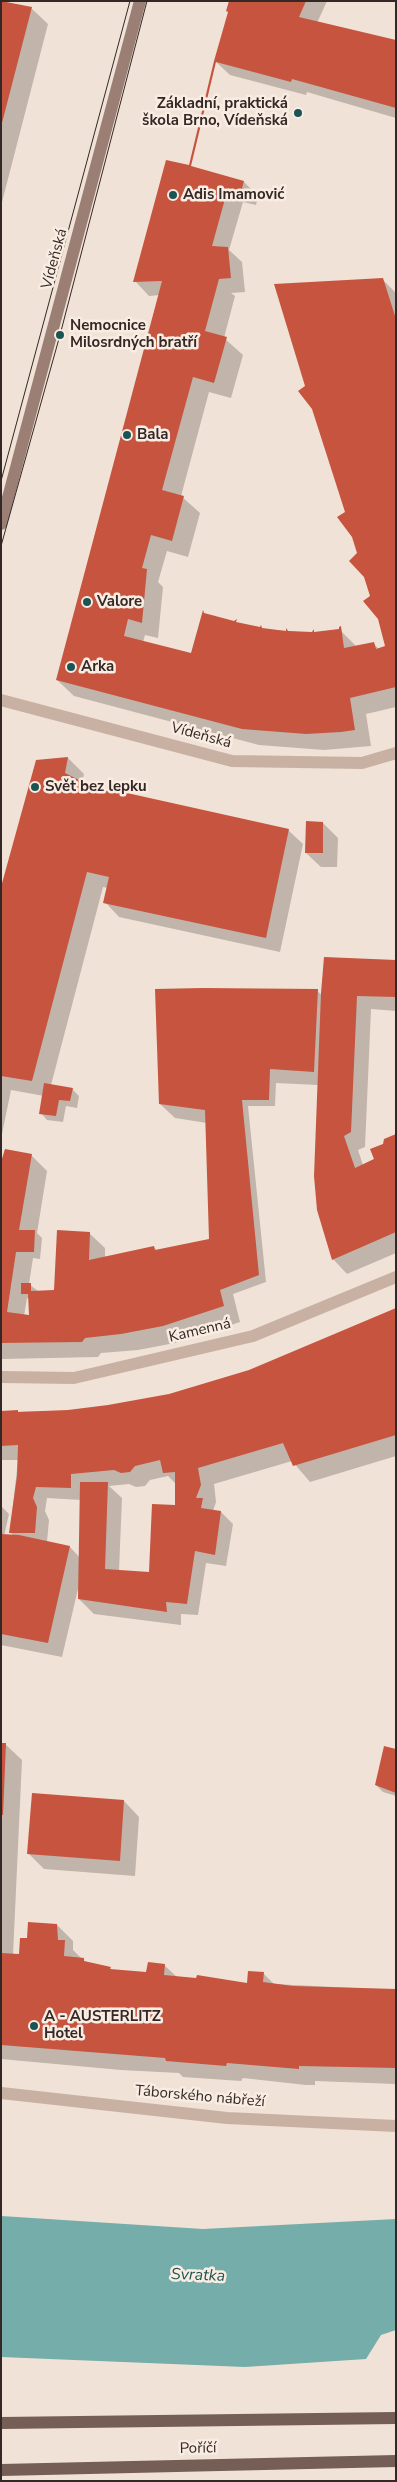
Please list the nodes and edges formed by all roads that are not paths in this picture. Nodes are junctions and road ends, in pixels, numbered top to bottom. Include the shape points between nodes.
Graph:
1 (140, 1) edge
2 (1, 524) edge
3 (1, 700) edge
4 (396, 753) edge
5 (396, 1277) edge
6 (1, 1377) edge
7 (1, 2093) edge
8 (396, 2126) edge
9 (396, 2418) edge
10 (1, 2423) edge
11 (396, 2461) edge
12 (1, 2470) edge

1 - 2 main road, Vídeňská
3 - 4 street, Vídeňská via 232,761 362,763
5 - 6 street, Kamenná via 253,1336 74,1378
7 - 8 street, Táborského nábřeží via 227,2118
9 - 10 main road, Poříčí
11 - 12 main road, Poříčí

